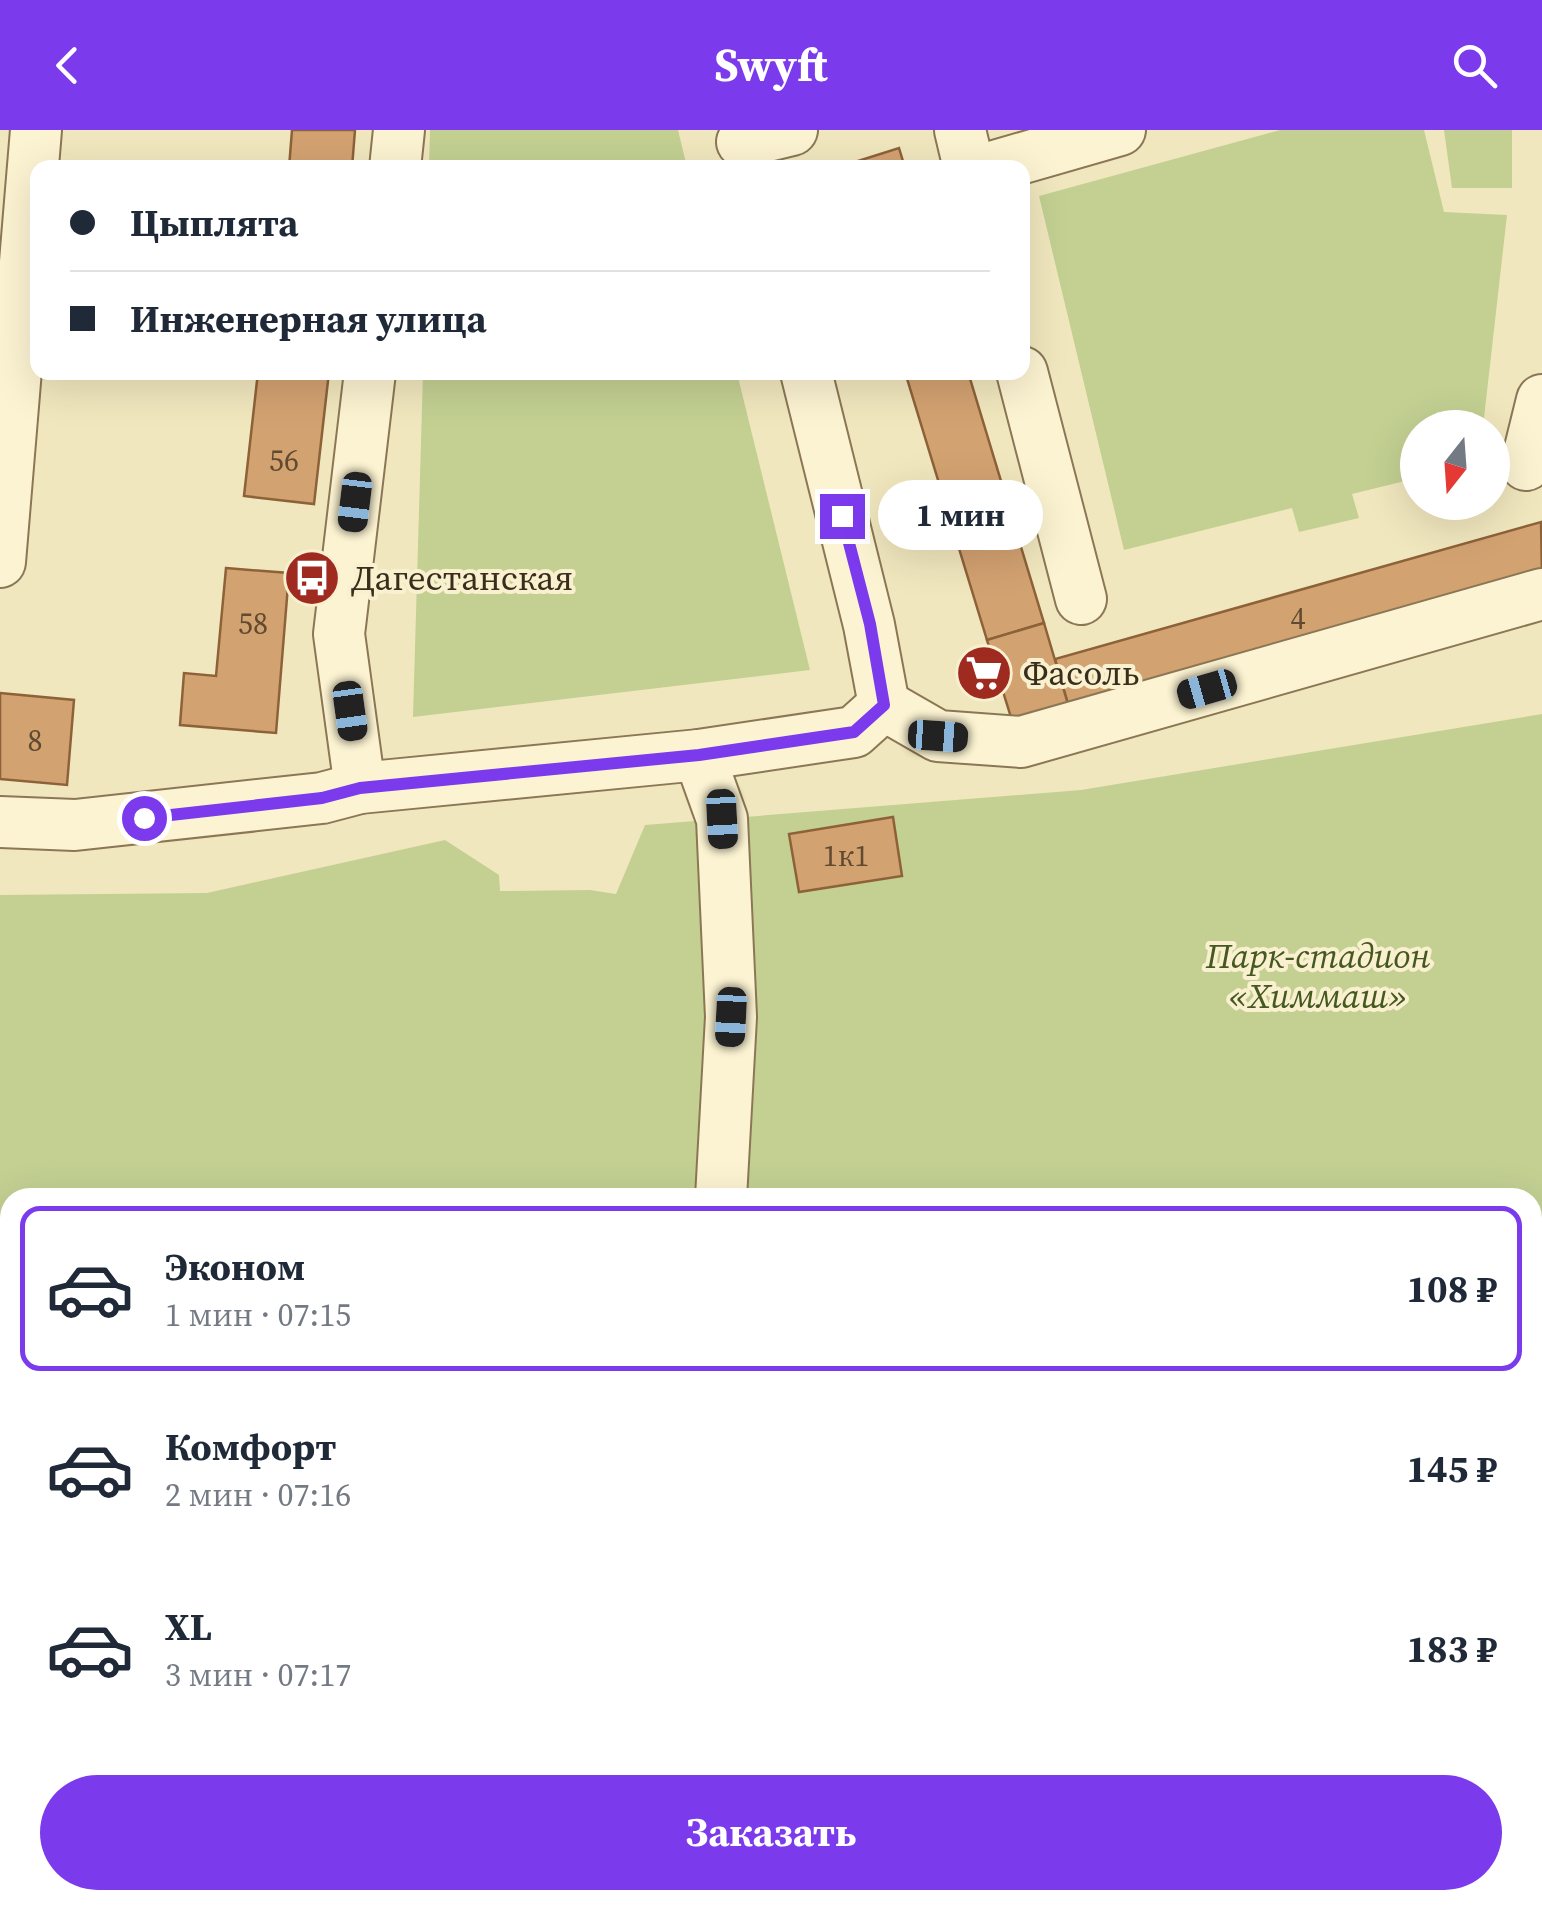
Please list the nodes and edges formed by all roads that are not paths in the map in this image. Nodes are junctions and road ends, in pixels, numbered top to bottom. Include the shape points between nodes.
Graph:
1 (36, 130) edge
2 (400, 130) edge
3 (792, 130) edge
4 (960, 130) edge
5 (1120, 130) edge
6 (743, 147) edge
7 (34, 160) edge
8 (396, 160) edge
9 (967, 160) edge
10 (1016, 160) edge
11 (30, 202) edge
12 (369, 380) edge
13 (808, 380) edge
14 (1024, 380) edge
15 (1542, 400) edge
16 (1526, 465) dead end
17 (0, 562) edge
18 (1542, 594) edge
19 (1081, 599) dead end
20 (884, 705) junction
21 (699, 755) junction
22 (360, 788) junction
23 (0, 822) edge
24 (722, 1188) edge

1 - 7 street
2 - 8 street
3 - 6 street
4 - 9 street
5 - 10 street
11 - 17 street
12 - 22 street via 339,634
13 - 20 street
14 - 19 street
15 - 16 street
18 - 20 street via 1021,742 938,736
20 - 21 street via 854,732
21 - 22 street
21 - 24 street via 722,819 731,1017
22 - 23 street via 94,823

